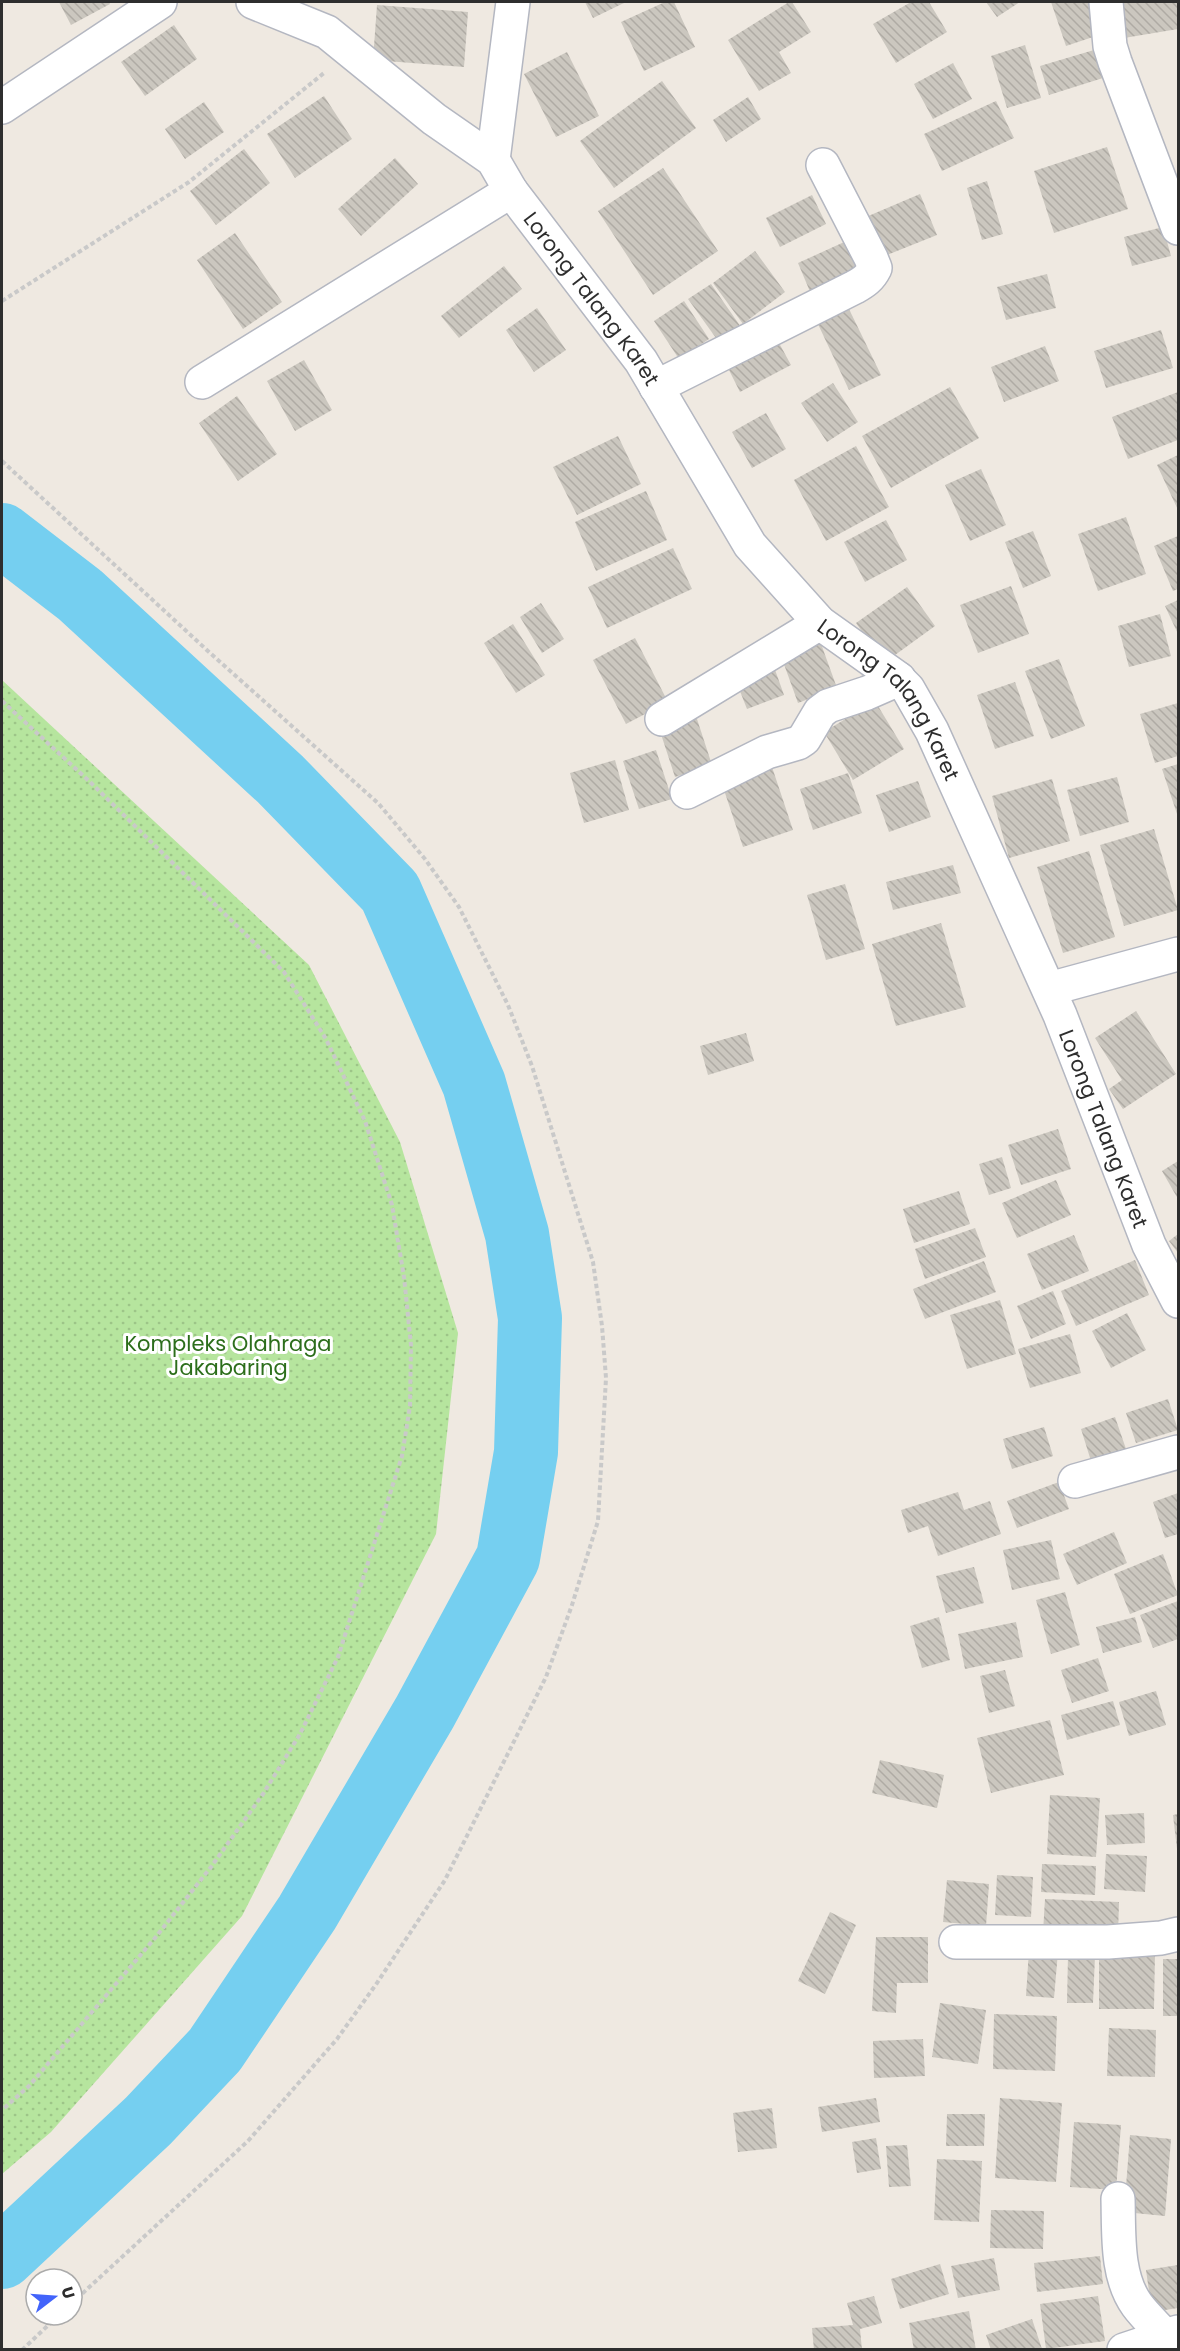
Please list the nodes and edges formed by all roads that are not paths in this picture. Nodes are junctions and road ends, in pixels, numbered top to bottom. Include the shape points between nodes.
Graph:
1 (160, 2) edge
2 (253, 2) edge
3 (513, 2) edge
4 (1106, 2) edge
5 (2, 107) edge
6 (493, 160) junction
7 (823, 165) dead end
8 (1167, 166) edge
9 (511, 190) junction
10 (1179, 228) edge
11 (202, 382) dead end
12 (656, 387) junction
13 (820, 623) junction
14 (899, 680) junction
15 (662, 719) dead end
16 (687, 792) dead end
17 (1179, 954) edge
18 (1049, 989) junction
19 (1179, 1301) edge
20 (1179, 1452) edge
21 (1075, 1481) dead end
22 (1179, 1934) edge
23 (956, 1942) dead end
24 (1118, 2199) dead end
25 (1172, 2334) edge
26 (1124, 2349) edge

1 - 5 street
2 - 6 street via 327,32 434,119
3 - 6 street
4 - 8 street via 1110,46
6 - 9 street, Lorong Talang Karet
7 - 12 street via 871,258 874,268 867,280
8 - 10 street
9 - 11 street
9 - 12 street, Lorong Talang Karet via 641,361
12 - 13 street, Lorong Talang Karet via 750,545
13 - 14 street, Lorong Talang Karet
13 - 15 street
14 - 16 street via 828,706 798,743 767,752
14 - 18 street, Lorong Talang Karet via 932,731
17 - 18 street
18 - 19 street, Lorong Talang Karet via 1149,1245
20 - 21 street
22 - 23 street via 1108,1942
24 - 25 street via 1125,2281 1136,2304
25 - 26 street

